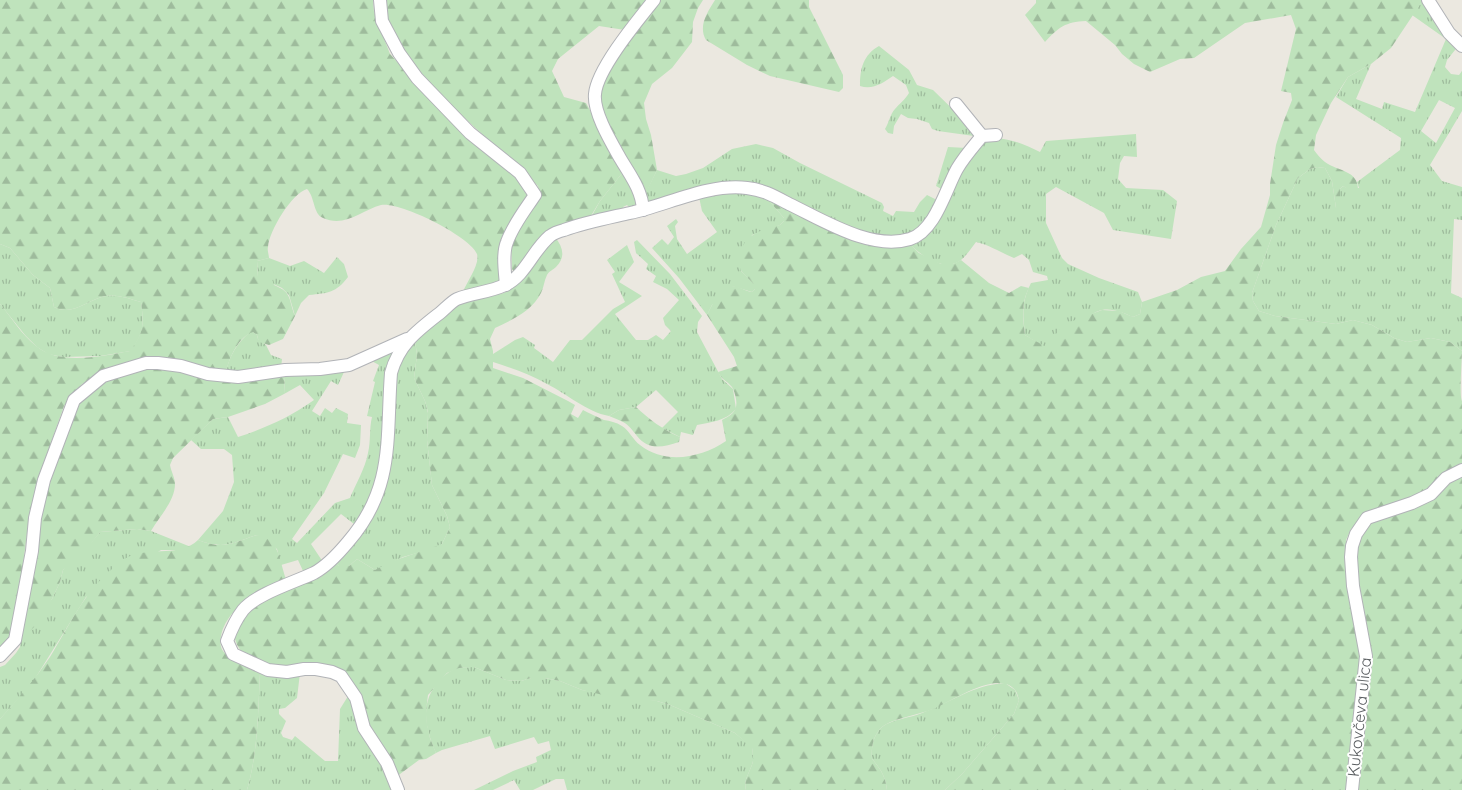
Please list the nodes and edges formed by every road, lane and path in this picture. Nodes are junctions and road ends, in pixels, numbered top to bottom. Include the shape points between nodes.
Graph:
1 (380, 0) edge
2 (654, 0) edge
3 (1428, 0) edge
4 (1462, 46) edge
5 (956, 104) dead end
6 (996, 135) dead end
7 (982, 136) junction
8 (643, 210) junction
9 (506, 285) junction
10 (411, 337) junction
11 (1462, 470) edge
12 (0, 656) edge
13 (398, 790) edge
14 (1352, 790) edge

1 - 9 street via 382,21 417,78 470,133 520,174 535,195 506,243
2 - 8 street via 609,61 595,94 597,109 637,186
3 - 4 street via 1449,33
5 - 7 street
6 - 7 street
7 - 8 street via 958,168 928,227 908,240 870,240 851,234 762,190 745,187 705,192
8 - 9 street via 579,224 551,234 520,273
9 - 10 street via 456,300
10 - 12 street via 350,364 320,369 238,376 146,363 103,376 74,400 44,480 15,640
10 - 13 street via 394,358 390,373 386,462 372,507 334,558 316,572 267,593 244,608 227,640 233,654 268,670 316,669 341,676 356,698 364,728 387,764
11 - 14 street, Kukovčeva ulica via 1446,478 1431,494 1367,518 1356,534 1351,558 1353,586 1366,656

